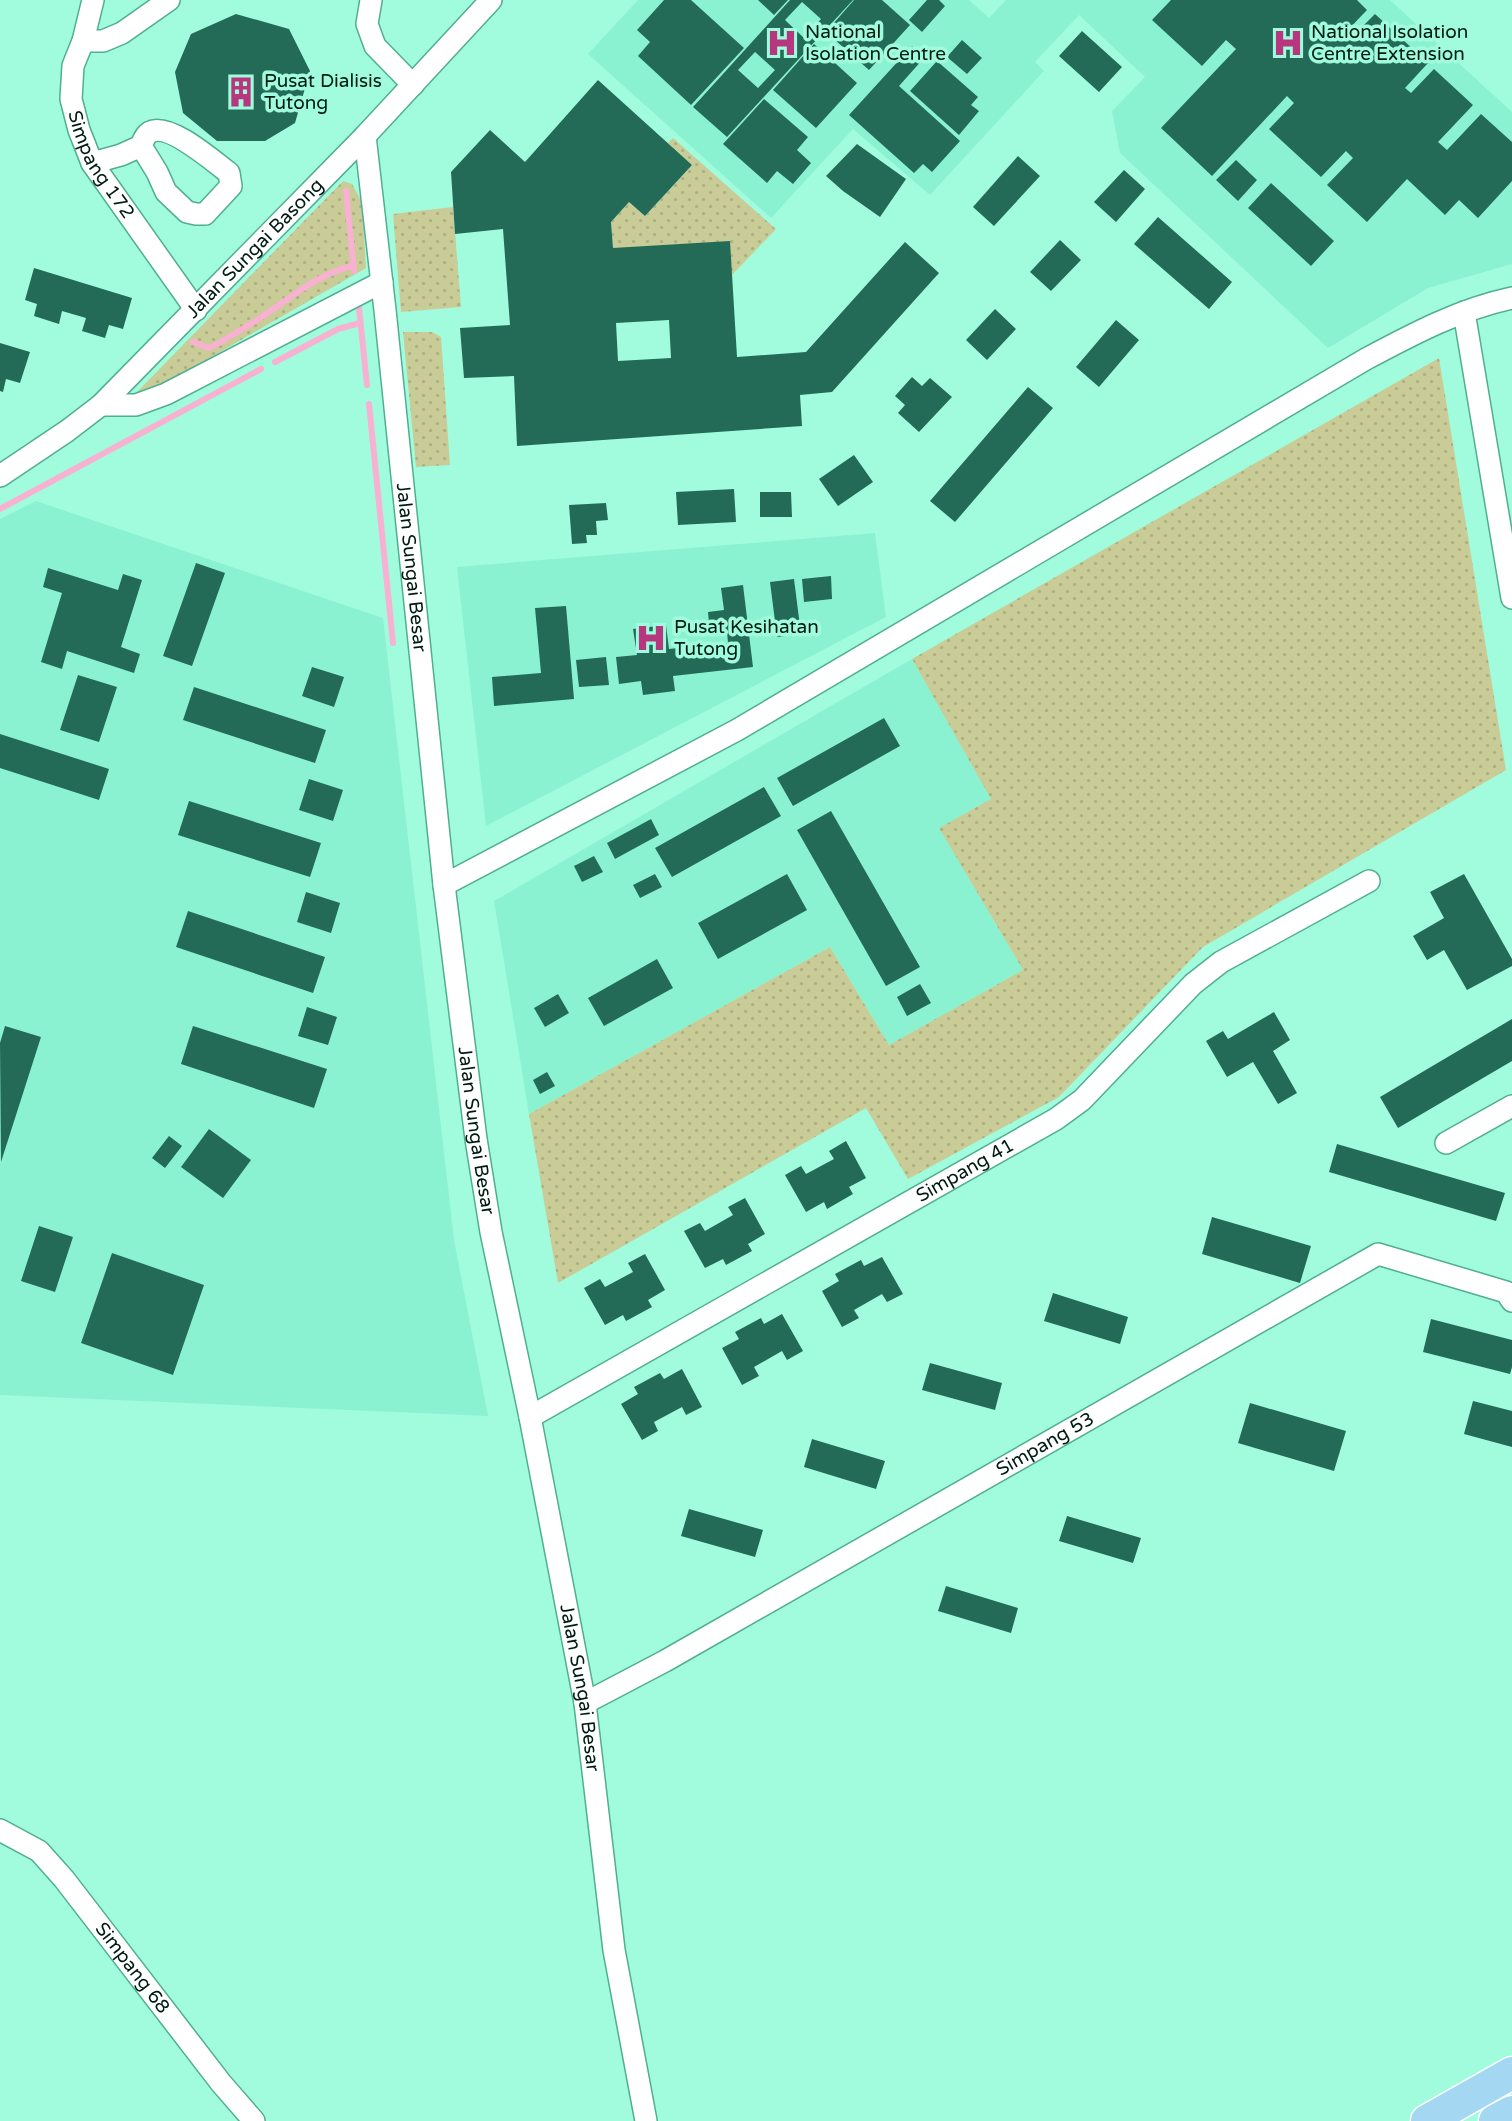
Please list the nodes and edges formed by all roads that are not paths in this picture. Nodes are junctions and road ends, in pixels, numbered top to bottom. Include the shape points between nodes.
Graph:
1 (93, 0) edge
2 (169, 0) edge
3 (371, 0) edge
4 (491, 0) edge
5 (83, 41) junction
6 (413, 85) junction
7 (365, 136) junction
8 (141, 146) dead end
9 (92, 163) junction
10 (382, 282) junction
11 (1512, 298) edge
12 (195, 310) junction
13 (1464, 312) junction
14 (101, 405) junction
15 (0, 476) edge
16 (1512, 598) edge
17 (1369, 881) dead end
18 (444, 885) junction
19 (1509, 1116) edge
20 (1446, 1143) dead end
21 (1512, 1301) edge
22 (530, 1417) junction
23 (585, 1703) junction
24 (0, 1830) edge
25 (1512, 2073) edge
26 (1512, 2112) edge
27 (641, 2120) edge
28 (254, 2121) edge
29 (1427, 2121) edge
30 (1495, 2121) edge

1 - 5 street, Simpang 172
2 - 5 street via 122,33 103,41
3 - 6 street via 367,24 375,46
4 - 6 street, Jalan Sungai Basong
5 - 9 street, Simpang 172 via 73,66 71,99
6 - 7 street, Jalan Sungai Basong
7 - 10 street, Jalan Sungai Besar
7 - 12 street, Jalan Sungai Basong
8 - 9 street
9 - 12 street, Simpang 172
10 - 14 street via 166,394 136,405
10 - 18 street, Jalan Sungai Besar
11 - 13 street
12 - 14 street, Jalan Sungai Basong
13 - 16 street
13 - 18 street via 1366,359 737,730
14 - 15 street, Jalan Sungai Basong
17 - 22 street, Simpang 41 via 1222,962 1193,984 1082,1100 1056,1119
18 - 22 street, Jalan Sungai Besar via 476,1139
19 - 20 street
21 - 23 street, Simpang 53 via 1506,1292 1378,1254
22 - 23 street, Jalan Sungai Besar
23 - 27 street, Jalan Sungai Besar via 614,1950
24 - 28 street, Simpang 68 via 39,1851 64,1879
25 - 29 highway
26 - 30 highway

